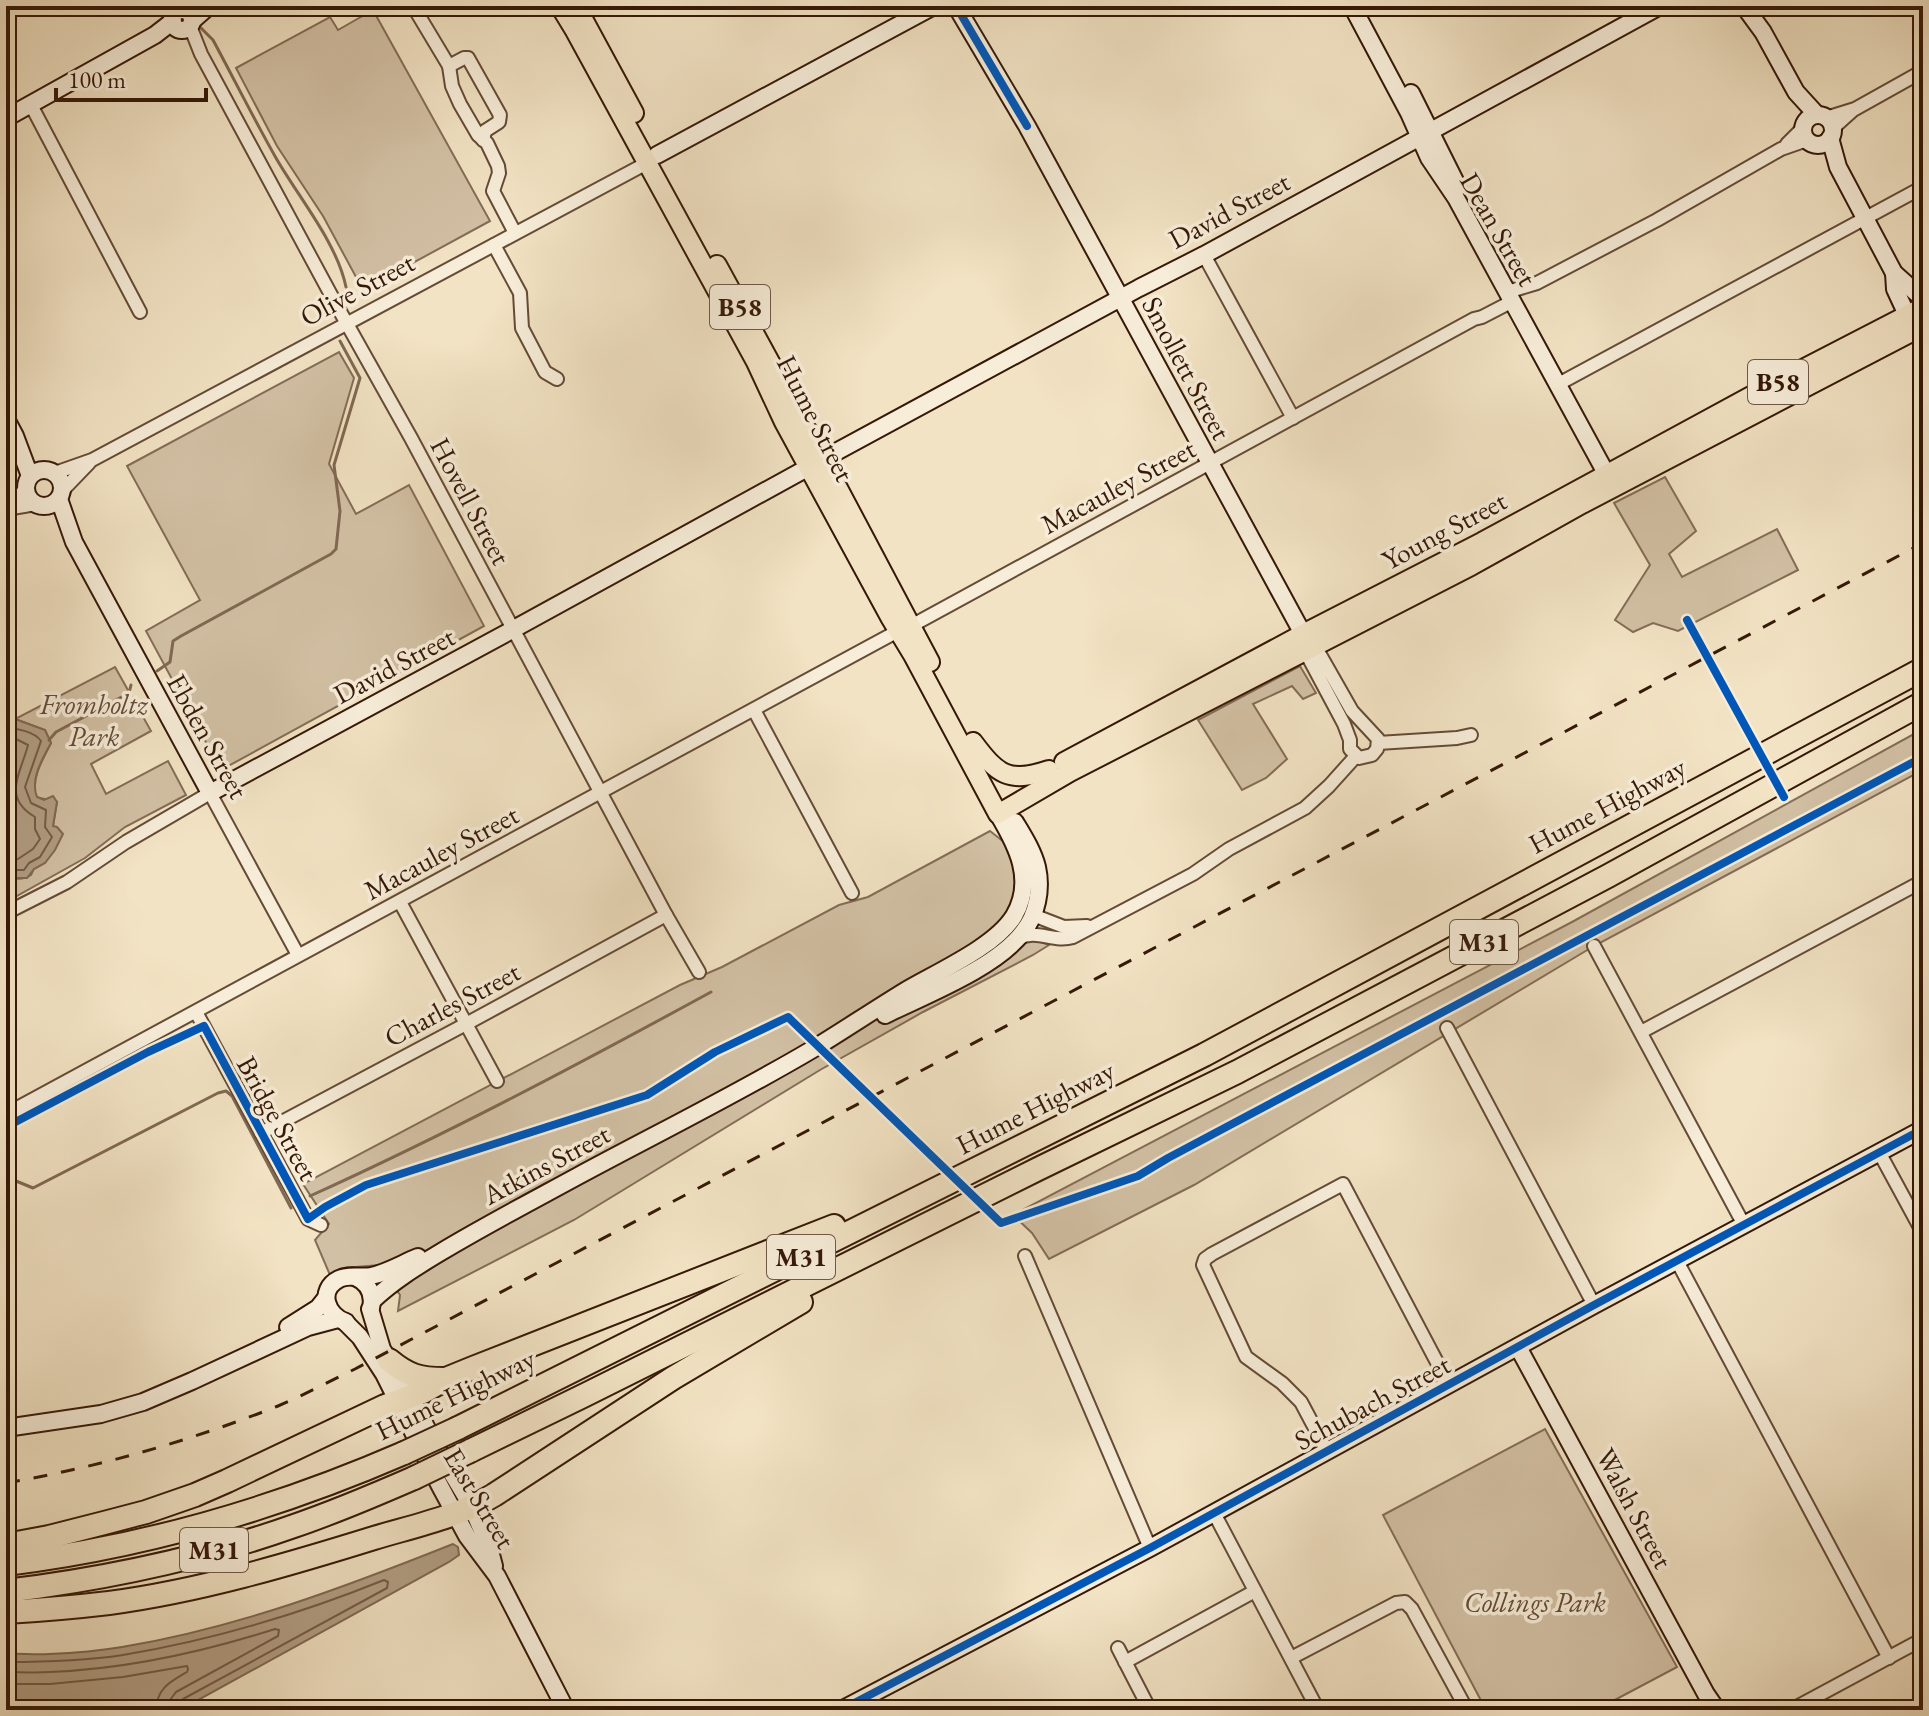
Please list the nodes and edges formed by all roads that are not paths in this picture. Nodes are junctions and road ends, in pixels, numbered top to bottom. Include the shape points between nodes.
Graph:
1 (208, 6) edge
2 (560, 6) edge
3 (576, 6) edge
4 (934, 6) edge
5 (956, 6) edge
6 (968, 6) edge
7 (1352, 6) edge
8 (1360, 6) edge
9 (1660, 6) edge
10 (1744, 6) edge
11 (1755, 6) edge
12 (416, 11) dead end
13 (181, 17) edge
14 (1763, 32) junction
15 (449, 66) junction
16 (1923, 71) edge
17 (31, 105) junction
18 (6, 118) edge
19 (1027, 126) junction
20 (1817, 129) junction
21 (1425, 134) junction
22 (483, 140) junction
23 (652, 159) junction
24 (1923, 187) edge
25 (1865, 218) junction
26 (515, 233) junction
27 (494, 245) junction
28 (1204, 255) junction
29 (1894, 273) junction
30 (1513, 295) junction
31 (1120, 298) junction
32 (1923, 299) edge
33 (140, 312) dead end
34 (1919, 317) edge
35 (347, 325) junction
36 (557, 379) dead end
37 (1561, 383) junction
38 (1293, 418) junction
39 (6, 419) edge
40 (92, 460) junction
41 (816, 463) junction
42 (1209, 464) junction
43 (38, 477) junction
44 (1613, 477) junction
45 (51, 500) junction
46 (6, 508) edge
47 (904, 628) junction
48 (512, 630) junction
49 (1308, 644) junction
50 (1923, 669) edge
51 (1923, 703) edge
52 (754, 710) junction
53 (1368, 730) junction
54 (1471, 735) dead end
55 (1350, 740) junction
56 (973, 742) junction
57 (1378, 743) junction
58 (1356, 756) junction
59 (1049, 770) junction
60 (602, 792) junction
61 (210, 793) junction
62 (1000, 807) junction
63 (1923, 881) edge
64 (852, 893) dead end
65 (400, 902) junction
66 (6, 913) edge
67 (666, 915) junction
68 (1033, 915) junction
69 (1095, 924) junction
70 (1594, 946) dead end
71 (1006, 949) junction
72 (298, 955) junction
73 (699, 972) dead end
74 (933, 975) junction
75 (196, 1012) junction
76 (466, 1024) junction
77 (1447, 1028) dead end
78 (1641, 1032) junction
79 (811, 1050) junction
80 (497, 1081) dead end
81 (1144, 1085) junction
82 (6, 1114) edge
83 (1923, 1129) edge
84 (261, 1133) junction
85 (1879, 1152) junction
86 (1038, 1169) junction
87 (321, 1225) dead end
88 (1744, 1225) junction
89 (1922, 1229) edge
90 (474, 1232) junction
91 (1025, 1256) dead end
92 (1677, 1261) junction
93 (355, 1277) junction
94 (326, 1298) junction
95 (371, 1305) junction
96 (1594, 1305) junction
97 (342, 1321) junction
98 (1518, 1347) junction
99 (389, 1360) junction
100 (221, 1367) junction
101 (446, 1379) junction
102 (1449, 1385) junction
103 (404, 1398) junction
104 (6, 1428) edge
105 (1327, 1451) junction
106 (464, 1510) junction
107 (1214, 1513) junction
108 (6, 1545) edge
109 (1150, 1548) junction
110 (6, 1564) edge
111 (6, 1591) edge
112 (1255, 1591) junction
113 (6, 1612) edge
114 (1923, 1639) edge
115 (1118, 1648) dead end
116 (1291, 1658) junction
117 (1889, 1658) junction
118 (1125, 1662) junction
119 (1708, 1702) edge
120 (566, 1710) edge
121 (841, 1710) edge
122 (1150, 1710) edge
123 (1318, 1710) edge
124 (1467, 1710) edge
125 (1717, 1710) edge
126 (1791, 1710) edge

1 - 13 street
2 - 23 main road, Hume Street / B58
3 - 23 main road, Hume Street / B58
4 - 23 street, Olive Street
5 - 19 street, Smollett Street
6 - 19 street, Smollett Street
7 - 21 street, Dean Street
8 - 21 street, Dean Street via 1402,77
9 - 21 street, David Street
10 - 14 street
11 - 14 street
12 - 15 street
13 - 17 street
13 - 35 street, Hovell Street
14 - 20 street
15 - 22 street via 452,86
15 - 22 street via 466,57 471,61 500,115
16 - 20 street, Macauley Street
17 - 18 street
17 - 33 street
19 - 31 street, Smollett Street
20 - 25 street
20 - 30 street, Macauley Street
21 - 28 street, David Street
21 - 30 street, Dean Street via 1437,172
22 - 26 street via 499,169 493,191
23 - 26 street, Olive Street
23 - 41 main road, Hume Street / B58
24 - 25 street
25 - 29 street
25 - 37 street
26 - 27 street, Olive Street
27 - 35 street, Olive Street
27 - 36 street via 520,293 522,328 545,372
28 - 31 street, David Street
28 - 38 street
29 - 32 street
29 - 34 street via 1895,289
30 - 37 street, Dean Street
30 - 38 street, Macauley Street via 1482,317
31 - 41 street, David Street
31 - 42 street, Smollett Street
34 - 44 main road, Young Street / B58
35 - 40 street, Olive Street
35 - 48 street, Hovell Street
37 - 44 street, Dean Street
38 - 42 street, Macauley Street
39 - 43 street
40 - 43 street, Olive Street
40 - 45 street, Olive Street
41 - 47 main road, Hume Street / B58
41 - 48 street, David Street
42 - 47 street, Macauley Street
42 - 49 street, Smollett Street
43 - 45 street via 61,481
43 - 45 street via 29,498
43 - 46 street, Olive Street
44 - 49 main road, Young Street / B58 via 1442,564
45 - 46 street, Olive Street
45 - 61 street, Ebden Street
47 - 52 street, Macauley Street
47 - 56 main road, Hume Street / B58
47 - 62 main road, Hume Street / B58 via 913,655
48 - 60 street, Hovell Street
48 - 61 street, David Street
49 - 53 street
49 - 55 street
49 - 59 main road, Young Street / B58
49 - 62 main road, Young Street / B58
50 - 81 highway, Hume Highway / M31
51 - 86 highway, Hume Highway / M31 via 1372,1001
52 - 60 street, Macauley Street
52 - 64 street
53 - 55 street via 1359,730
53 - 57 street
54 - 57 street
55 - 58 street
56 - 59 main road, B58 via 1001,772 1024,777
56 - 62 main road, Hume Street / B58
57 - 58 street via 1368,758
58 - 69 street via 1305,808
59 - 62 main road, Young Street / B58
60 - 65 street, Macauley Street
60 - 67 street, Hovell Street
61 - 66 street, David Street via 67,882
61 - 72 street, Ebden Street
62 - 68 street via 1038,870
62 - 74 street, Atkins Street via 1023,867 1016,911 997,936
63 - 78 street
65 - 72 street, Macauley Street
65 - 76 street
67 - 73 street, Hovell Street
67 - 76 street, Charles Street
68 - 69 street via 1069,928
68 - 71 street, Atkins Street
68 - 74 street via 993,948
69 - 71 street via 1064,939 1028,934
70 - 78 street
71 - 79 street, Atkins Street
72 - 75 street, Macauley Street
74 - 79 street, Atkins Street
75 - 82 street, Macauley Street
75 - 84 street, Bridge Street
76 - 80 street
76 - 84 street, Charles Street
77 - 96 street
78 - 88 street
79 - 90 street, Atkins Street
81 - 101 highway via 886,1205
81 - 110 highway, Hume Highway / M31, bridge via 404,1453 235,1517 124,1545
83 - 85 street, Schubach Street
84 - 87 street, Bridge Street via 308,1219
85 - 88 street, Schubach Street
85 - 89 street
86 - 106 highway via 753,1330
86 - 111 highway, Hume Highway / M31, bridge via 414,1478 292,1527 170,1563
88 - 92 street, Schubach Street
90 - 93 street, Atkins Street via 377,1275
90 - 95 street, Atkins Street via 394,1281
91 - 109 street
92 - 96 street, Schubach Street
92 - 117 street
93 - 94 street via 339,1279
93 - 95 street via 368,1286
94 - 97 street via 332,1314
94 - 100 street
95 - 97 street via 361,1320
95 - 99 street, East Street
96 - 98 street, Schubach Street
97 - 100 street via 308,1327
97 - 103 street, East Street
98 - 102 street, Schubach Street
98 - 119 street, Walsh Street
99 - 101 highway via 421,1379
99 - 103 street, East Street
100 - 104 street via 164,1394 101,1414
101 - 103 highway
102 - 105 street, Schubach Street
102 - 105 street via 1344,1182 1201,1260 1246,1357 1292,1391
103 - 106 street, East Street via 438,1450
103 - 108 highway via 195,1495
105 - 107 street, Schubach Street
106 - 113 highway via 196,1587 110,1603
106 - 120 street, East Street via 489,1547 497,1576
107 - 109 street, Schubach Street
107 - 112 street
109 - 121 street, Schubach Street
112 - 116 street
112 - 118 street
114 - 117 street
115 - 118 street
116 - 123 street
116 - 124 street via 1405,1602
117 - 126 street
118 - 122 street
119 - 125 street, Walsh Street

